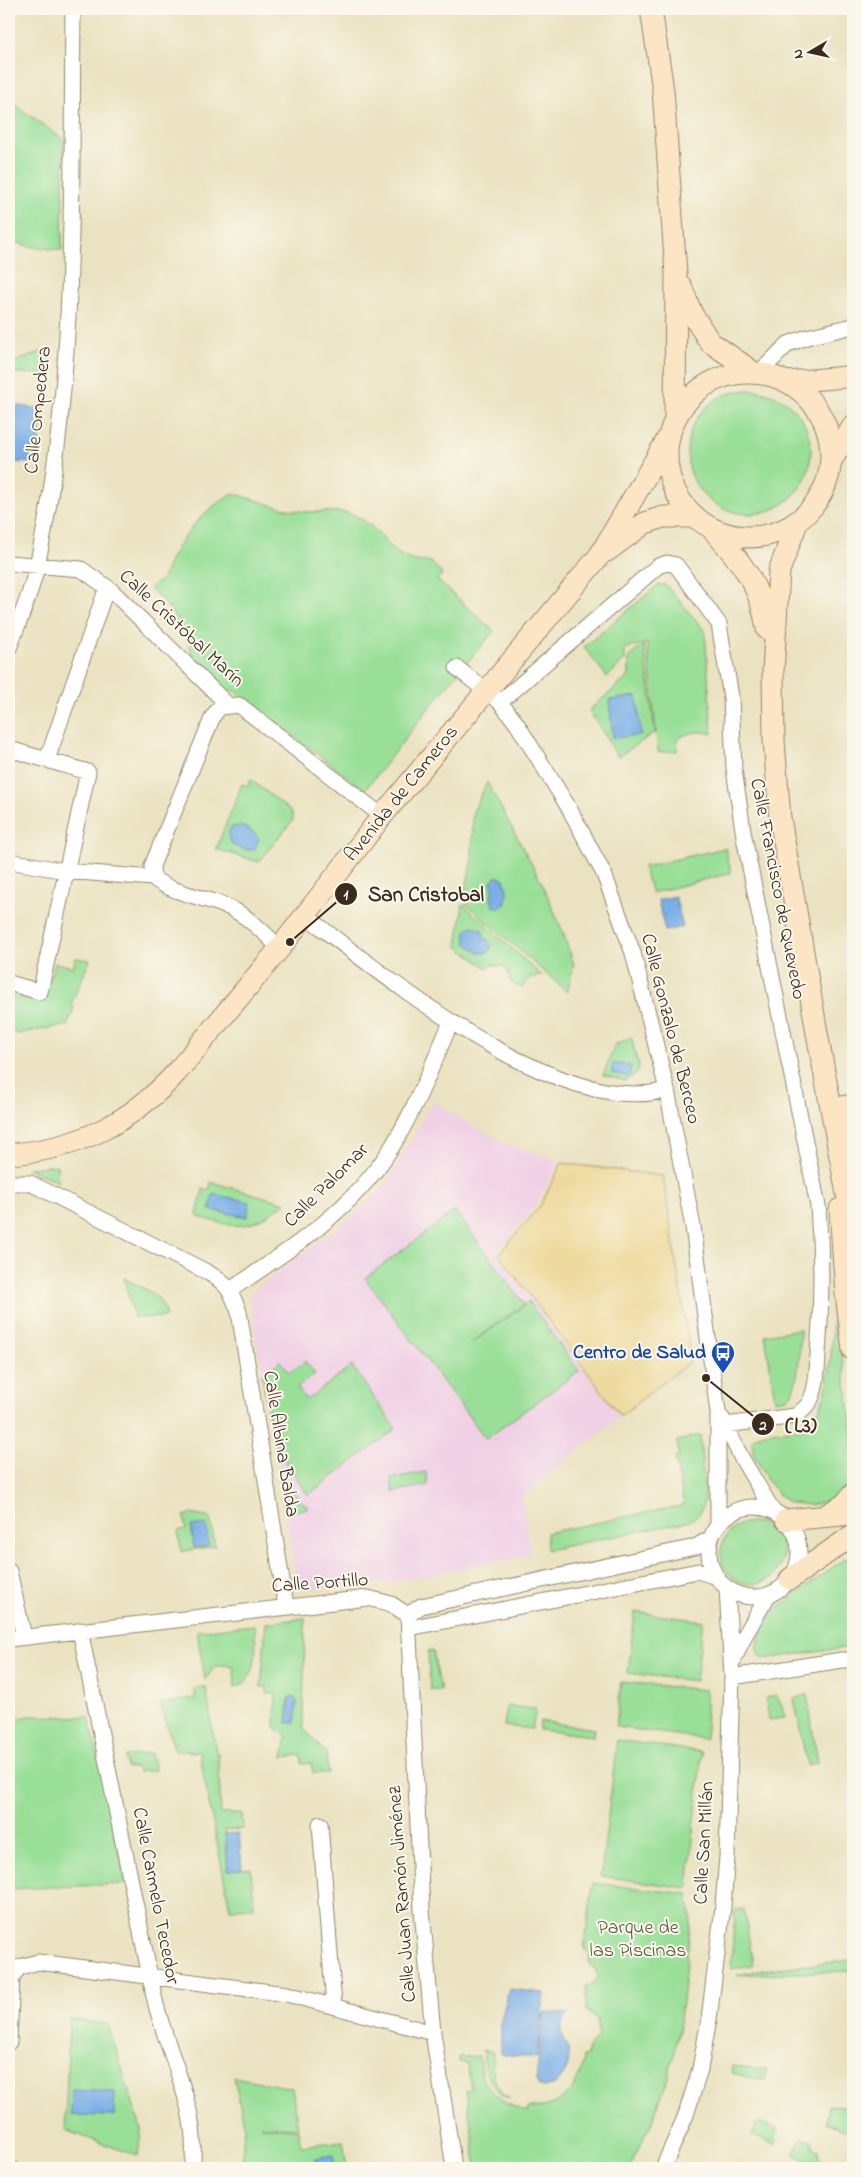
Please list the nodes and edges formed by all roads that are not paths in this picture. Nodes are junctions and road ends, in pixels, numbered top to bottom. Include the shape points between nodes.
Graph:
1 (73, 9) edge
2 (651, 9) edge
3 (676, 274) junction
4 (853, 326) edge
5 (756, 373) junction
6 (853, 373) edge
7 (787, 382) junction
8 (853, 426) edge
9 (671, 429) junction
10 (831, 461) junction
11 (694, 517) junction
12 (797, 523) junction
13 (714, 530) junction
14 (600, 555) junction
15 (9, 563) edge
16 (37, 567) junction
17 (107, 587) junction
18 (9, 648) edge
19 (458, 668) dead end
20 (773, 672) junction
21 (493, 697) junction
22 (229, 706) junction
23 (9, 749) edge
24 (47, 760) junction
25 (382, 816) junction
26 (9, 861) edge
27 (66, 871) junction
28 (153, 878) junction
29 (795, 902) junction
30 (306, 916) junction
31 (280, 948) junction
32 (9, 983) edge
33 (451, 1022) junction
34 (817, 1033) junction
35 (667, 1090) junction
36 (853, 1145) edge
37 (9, 1154) edge
38 (9, 1183) edge
39 (853, 1226) edge
40 (230, 1290) junction
41 (853, 1350) edge
42 (722, 1419) junction
43 (760, 1421) junction
44 (741, 1457) junction
45 (853, 1494) edge
46 (853, 1514) edge
47 (780, 1516) junction
48 (823, 1517) junction
49 (714, 1532) junction
50 (848, 1543) edge
51 (9, 1571) edge
52 (790, 1579) junction
53 (722, 1582) junction
54 (769, 1594) junction
55 (286, 1606) junction
56 (408, 1621) junction
57 (80, 1630) junction
58 (16, 1638) edge
59 (853, 1660) edge
60 (732, 1670) junction
61 (320, 1824) dead end
62 (151, 1975) junction
63 (334, 2006) junction
64 (433, 2033) junction
65 (9, 2042) edge
66 (192, 2168) edge
67 (454, 2168) edge
68 (663, 2168) edge

1 - 16 street, Calle Ompedera via 64,384 55,468
2 - 3 main road via 662,90
3 - 5 main road via 692,314 710,342
3 - 9 main road
4 - 5 street via 788,344
5 - 7 main road
5 - 9 main road via 729,375 706,384 688,399
6 - 7 main road via 846,377
7 - 10 main road via 807,396 821,415 830,437
8 - 10 main road
9 - 11 main road via 667,460 670,481 680,501
9 - 14 main road
10 - 12 main road via 826,485 815,506
11 - 13 main road
11 - 14 main road via 663,517 645,524
12 - 13 main road via 778,533 756,538 735,537
12 - 20 main road via 780,571
13 - 20 main road via 741,562 764,604
14 - 21 main road, Avenida de Cameros
15 - 16 street, Calle Cristóbal Marín
16 - 17 street, Calle Cristóbal Marín via 81,569
16 - 18 street, Calle Ompedera
17 - 22 street, Calle Cristóbal Marín
17 - 24 street
19 - 21 street, Calle Gonzalo de Berceo
20 - 29 main road via 780,818
21 - 25 main road, Avenida de Cameros
21 - 35 street, Calle Gonzalo de Berceo via 517,724 569,808 604,874 633,953
21 - 43 street, Calle Francisco de Quevedo via 658,566 667,563 676,565 718,624 731,697 734,769 744,837 818,1206 822,1261 822,1310 816,1376 810,1402 794,1416
22 - 25 street, Calle Cristóbal Marín via 239,705
22 - 28 street via 220,707 213,716 152,866
23 - 24 street
24 - 27 street via 88,772
25 - 30 main road, Avenida de Cameros
26 - 27 street
27 - 28 street
27 - 32 street via 40,992
28 - 31 street via 162,886 230,908
29 - 34 main road
29 - 36 main road via 825,1014
30 - 31 main road, Avenida de Cameros
30 - 33 street
31 - 37 main road, Avenida de Cameros via 160,1091 120,1122 75,1142 35,1152
33 - 35 street via 521,1062 566,1080 616,1093 650,1095
33 - 40 street, Calle Palomar via 406,1121 389,1151 359,1188 295,1247
34 - 39 main road
34 - 41 main road via 818,1086 842,1219
35 - 42 street, Calle Gonzalo de Berceo via 693,1227
38 - 40 street via 30,1183 205,1271
40 - 55 street, Calle Albina Balda via 239,1312
42 - 43 street, Calle Francisco de Quevedo
42 - 44 street, Calle Gonzalo de Berceo
42 - 49 street, Calle Gonzalo de Berceo
43 - 44 street via 746,1431
44 - 47 street, Calle Gonzalo de Berceo
45 - 48 main road via 845,1504
46 - 48 main road
47 - 48 main road
47 - 49 street via 758,1507 743,1508 729,1514
47 - 52 street via 798,1542 796,1568
49 - 53 street via 710,1558
49 - 56 street via 695,1547 421,1606
50 - 52 main road
51 - 58 street
52 - 54 street
53 - 54 street via 748,1596
53 - 56 street via 698,1571
53 - 60 street, Calle San Millán
54 - 60 street, Calle San Millán via 745,1634
55 - 56 street, Calle Portillo via 373,1598 390,1604
55 - 57 street, Calle Portillo
56 - 64 street, Calle Juan Ramón Jiménez via 422,1910
57 - 58 street, Calle Portillo
57 - 62 street, Calle Carmelo Tecedor
59 - 60 street
60 - 68 street, Calle San Millán via 727,1856 709,2019 700,2068 686,2115
61 - 63 street
62 - 63 street via 287,1994
62 - 65 street via 38,1962 20,1967 12,1976
62 - 66 street, Calle Carmelo Tecedor via 193,2126 195,2150
63 - 64 street
64 - 67 street, Calle Juan Ramón Jiménez

